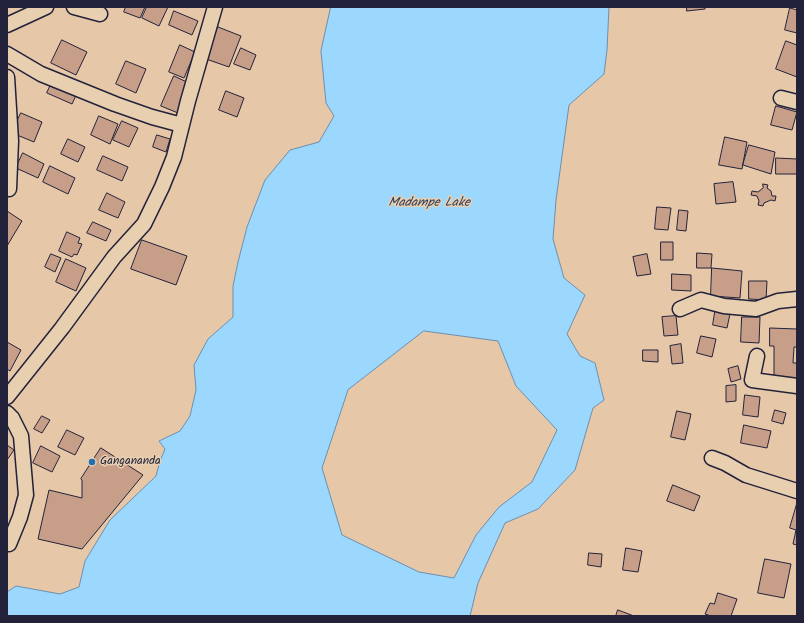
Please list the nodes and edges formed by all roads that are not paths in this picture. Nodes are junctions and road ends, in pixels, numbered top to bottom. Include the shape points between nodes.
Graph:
1 (46, 7) edge
2 (74, 7) edge
3 (215, 7) edge
4 (100, 14) dead end
5 (7, 25) edge
6 (7, 54) edge
7 (7, 77) edge
8 (781, 98) dead end
9 (797, 102) edge
10 (182, 125) junction
11 (9, 189) dead end
12 (797, 299) edge
13 (680, 309) dead end
14 (757, 356) dead end
15 (797, 386) edge
16 (7, 397) edge
17 (7, 413) edge
18 (712, 458) dead end
19 (797, 491) edge
20 (8, 547) edge

1 - 5 street
2 - 4 street
3 - 10 street
6 - 10 street via 41,74 115,104
7 - 11 street via 11,141
8 - 9 street
10 - 16 street via 174,158 144,224 114,257
12 - 13 street via 756,309 724,306 700,300
14 - 15 street via 752,380
17 - 20 street via 21,436 26,495
18 - 19 street via 746,475

